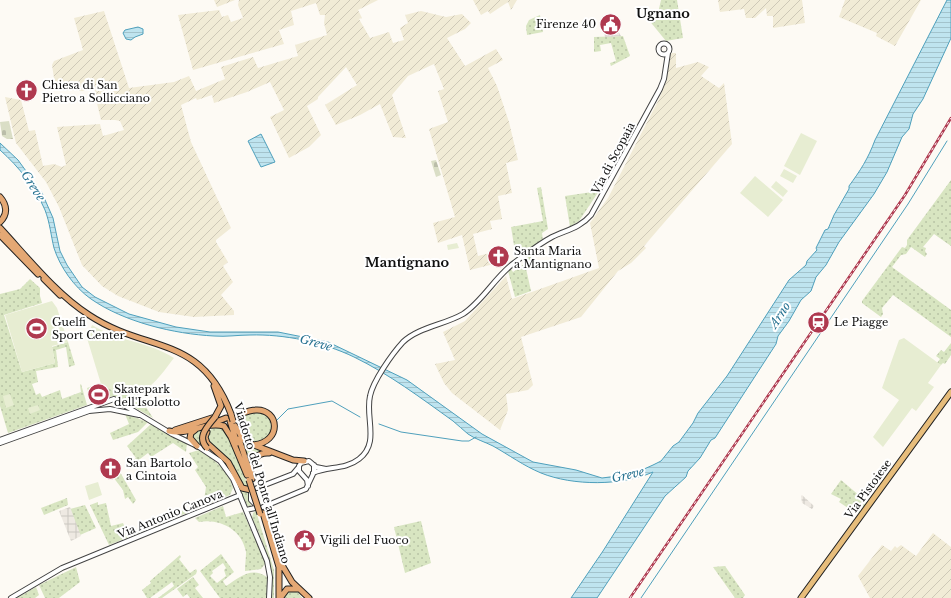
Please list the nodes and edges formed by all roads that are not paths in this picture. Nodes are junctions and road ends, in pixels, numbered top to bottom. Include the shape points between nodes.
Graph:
1 (668, 53) junction
2 (661, 54) junction
3 (666, 68) junction
4 (0, 197) edge
5 (0, 222) edge
6 (0, 228) edge
7 (0, 235) edge
8 (203, 371) junction
9 (214, 386) junction
10 (951, 392) edge
11 (951, 396) edge
12 (110, 400) junction
13 (118, 400) junction
14 (110, 409) junction
15 (115, 410) junction
16 (144, 416) junction
17 (215, 417) junction
18 (231, 417) junction
19 (206, 426) junction
20 (213, 426) junction
21 (235, 426) junction
22 (197, 429) junction
23 (167, 430) junction
24 (0, 440) edge
25 (0, 443) edge
26 (253, 445) junction
27 (197, 446) junction
28 (274, 454) junction
29 (293, 460) junction
30 (304, 461) junction
31 (314, 465) junction
32 (299, 467) junction
33 (232, 469) junction
34 (329, 470) junction
35 (293, 474) junction
36 (313, 474) junction
37 (303, 476) junction
38 (250, 477) junction
39 (235, 484) junction
40 (308, 486) junction
41 (257, 488) dead end
42 (251, 490) joint
43 (240, 495) junction
44 (229, 499) junction
45 (243, 504) junction
46 (263, 506) dead end
47 (256, 507) junction
48 (246, 510) junction
49 (248, 514) junction
50 (261, 514) junction
51 (275, 550) junction
52 (298, 590) junction
53 (11, 598) edge
54 (269, 598) edge
55 (276, 598) edge
56 (280, 598) edge
57 (303, 598) edge
58 (309, 598) edge
59 (801, 598) edge
60 (804, 598) edge

1 - 2 street
1 - 2 street via 669,47 664,44 659,48
1 - 3 street, Via di Scopaia
2 - 3 street
3 - 34 street, Via di Scopaia via 657,95 593,213 579,226 552,237 504,270 468,310 414,334 397,349 371,393 371,438 368,449 353,463
4 - 5 highway via 6,209 5,216
6 - 8 highway, Viadotto del Ponte all'Indiano via 88,315 118,331 180,352
7 - 8 highway, Viadotto del Ponte all'Indiano via 66,301 87,317 112,332 176,354
8 - 9 highway, Viadotto del Ponte all'Indiano
8 - 18 highway, Viadotto del Ponte all'Indiano via 219,389
9 - 17 highway via 221,404
9 - 18 highway, Viadotto del Ponte all'Indiano
10 - 59 main road, Via Pistoiese
11 - 60 main road, Via Pistoiese
12 - 13 street
12 - 14 street
12 - 24 street
13 - 15 street via 120,405
13 - 16 street
14 - 15 street
14 - 25 street via 80,414
15 - 16 street
16 - 23 street
17 - 23 highway via 181,429
17 - 33 highway, bridge via 202,434 203,441 207,448
18 - 19 highway
18 - 21 highway, Viadotto del Ponte all'Indiano
18 - 26 highway via 256,410 266,412 272,418 274,428 271,437 264,443
18 - 38 highway, Viadotto del Ponte all'Indiano
19 - 20 highway
19 - 22 highway
20 - 33 highway via 206,435 207,443
20 - 38 highway via 223,426 228,430
21 - 26 highway via 244,439
21 - 38 highway, Viadotto del Ponte all'Indiano
22 - 23 highway via 182,432
22 - 27 highway via 190,437
23 - 27 street
26 - 28 highway
27 - 39 street via 222,463
28 - 29 highway
28 - 38 highway via 265,453 256,457 251,466
29 - 30 highway
29 - 32 highway
30 - 31 street
30 - 32 street
31 - 34 street
31 - 36 street
32 - 35 street
32 - 37 street
33 - 42 highway via 242,488
34 - 36 street
35 - 37 street
35 - 41 street
36 - 37 street via 309,477
36 - 40 street
37 - 40 street
38 - 50 highway, Viadotto del Ponte all'Indiano, bridge
39 - 43 street
39 - 44 street via 234,492
40 - 46 street via 301,492
42 - 47 street via 251,500
43 - 44 street, Via Antonio Canova
43 - 45 street, Via Antonio Canova
44 - 45 street
44 - 53 street, Via Antonio Canova via 62,568
45 - 48 street, Via Antonio Canova
47 - 48 street
47 - 49 street
48 - 49 street, Via Antonio Canova
49 - 54 street, Via Antonio Canova via 268,567
50 - 51 highway, Viadotto del Ponte all'Indiano
50 - 55 highway, Viadotto del Ponte all'Indiano via 276,569
51 - 52 highway via 285,572
51 - 56 highway, Viadotto del Ponte all'Indiano
52 - 56 highway via 287,589
52 - 57 highway
52 - 58 highway

